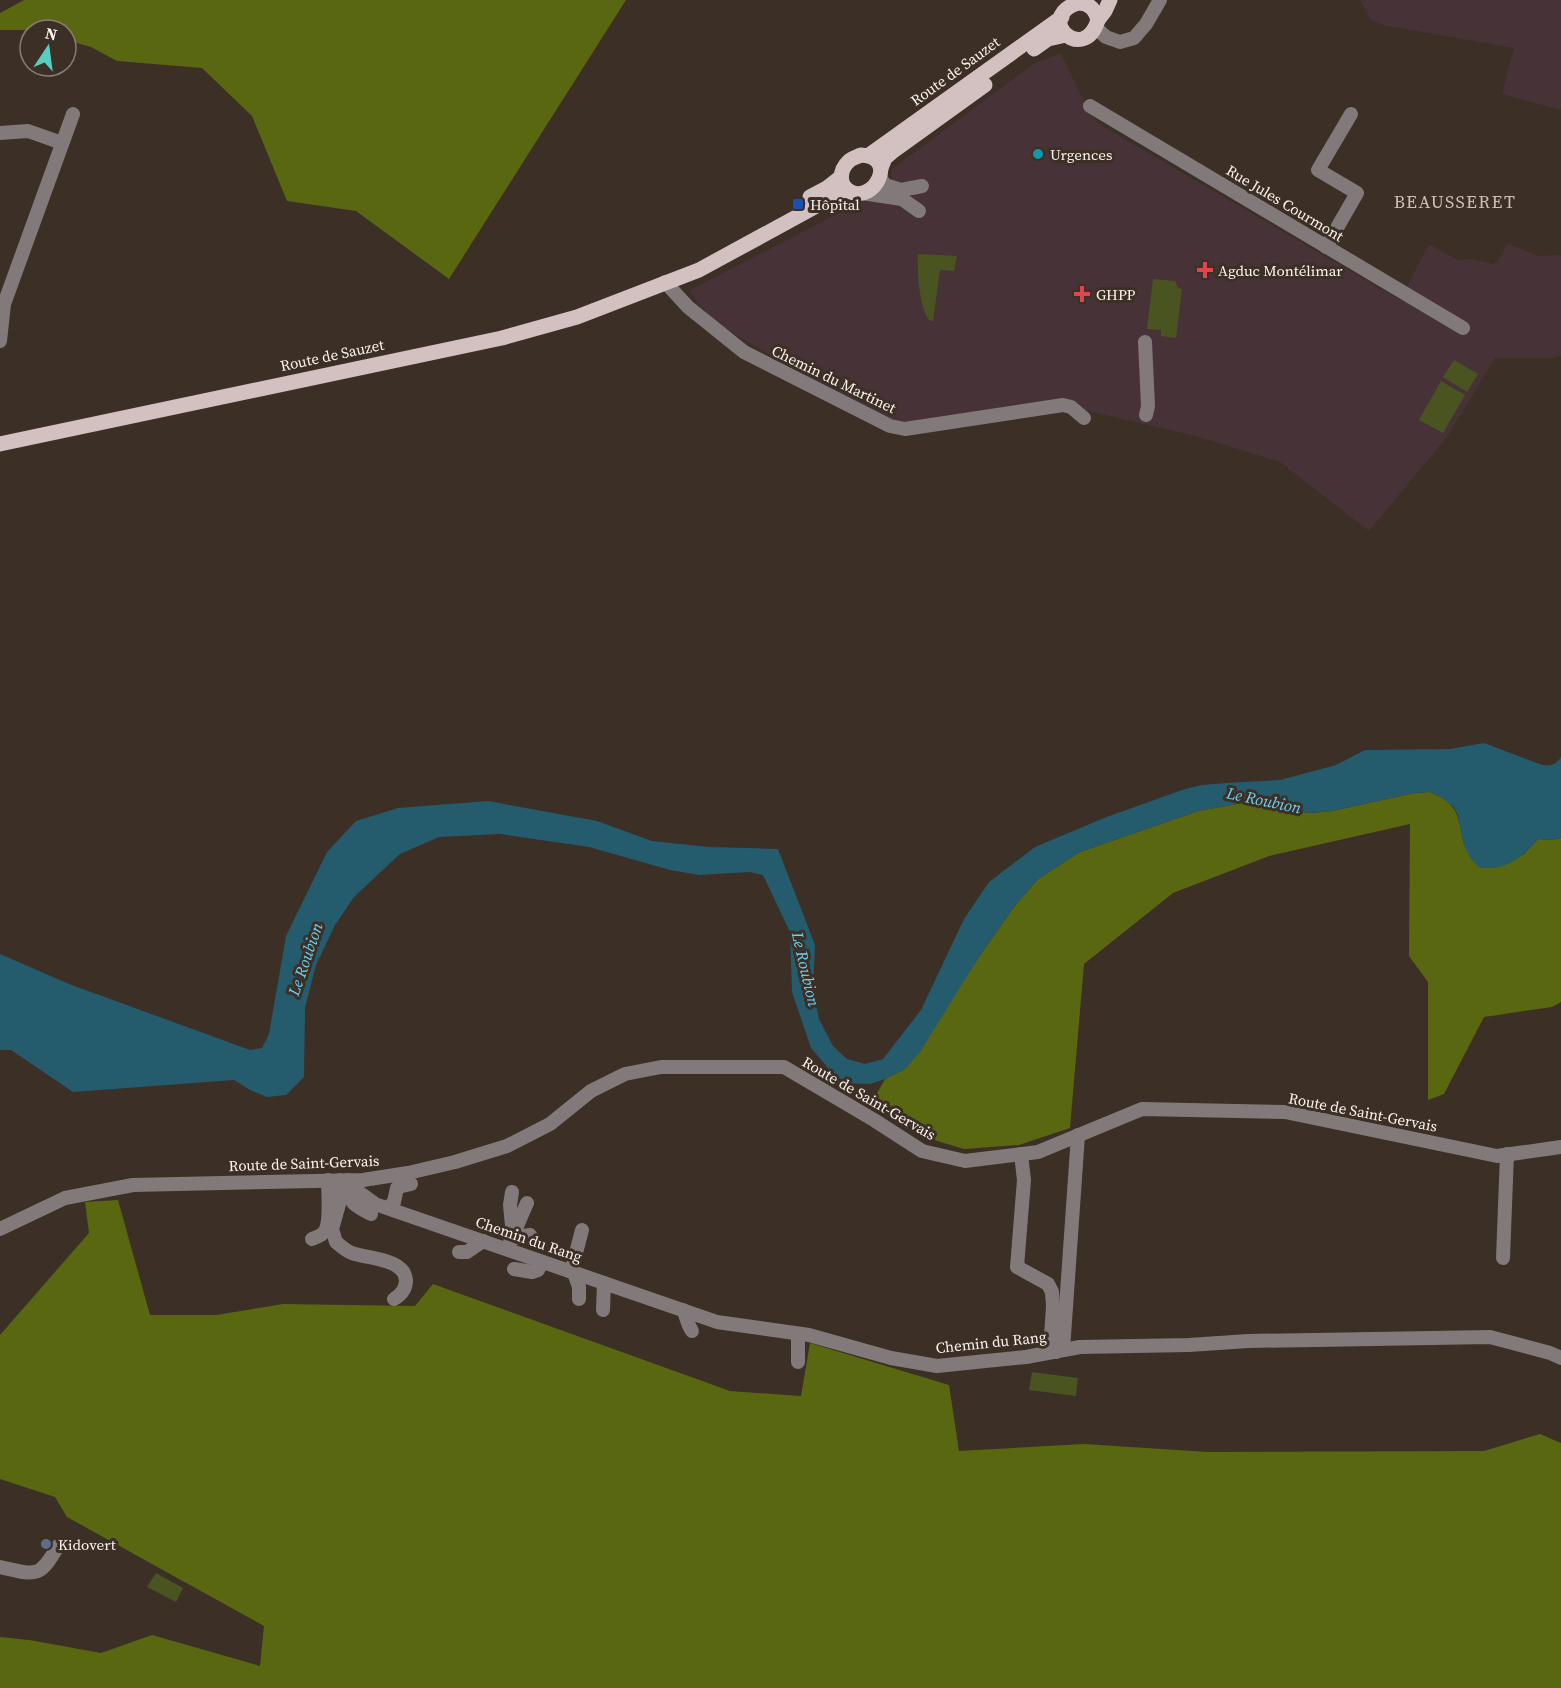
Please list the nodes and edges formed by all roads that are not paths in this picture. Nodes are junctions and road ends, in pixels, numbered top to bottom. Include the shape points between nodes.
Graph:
1 (1110, 0) edge
2 (1160, 0) edge
3 (1085, 2) edge
4 (1062, 17) junction
5 (1097, 24) junction
6 (1066, 35) junction
7 (1090, 106) dead end
8 (73, 114) dead end
9 (1351, 114) dead end
10 (0, 133) edge
11 (62, 143) junction
12 (869, 155) junction
13 (881, 172) junction
14 (841, 177) junction
15 (922, 186) dead end
16 (855, 192) junction
17 (919, 211) dead end
18 (1326, 246) junction
19 (665, 282) junction
20 (1463, 328) dead end
21 (0, 341) edge
22 (1145, 342) dead end
23 (1146, 415) dead end
24 (1084, 418) dead end
25 (0, 444) edge
26 (1078, 1135) junction
27 (1561, 1147) edge
28 (1021, 1154) junction
29 (1507, 1154) junction
30 (341, 1181) junction
31 (411, 1184) dead end
32 (512, 1192) dead end
33 (527, 1203) dead end
34 (387, 1208) junction
35 (371, 1214) dead end
36 (0, 1229) edge
37 (582, 1230) dead end
38 (530, 1235) dead end
39 (312, 1239) dead end
40 (483, 1241) junction
41 (510, 1241) junction
42 (459, 1252) dead end
43 (1503, 1258) dead end
44 (542, 1262) junction
45 (514, 1269) dead end
46 (573, 1272) junction
47 (604, 1283) junction
48 (394, 1299) dead end
49 (579, 1299) dead end
50 (603, 1310) dead end
51 (683, 1310) junction
52 (692, 1331) dead end
53 (798, 1334) junction
54 (1060, 1351) junction
55 (1561, 1358) edge
56 (798, 1362) dead end
57 (58, 1546) dead end
58 (0, 1568) edge

1 - 5 main road
2 - 5 street via 1134,38 1120,42 1106,37
3 - 4 main road via 1068,8
3 - 5 main road via 1094,9
4 - 6 main road via 1060,27
4 - 12 main road, Route de Sauzet
5 - 6 main road via 1092,33 1080,39
6 - 13 main road, Route de Sauzet via 1048,39 892,152 885,158
7 - 18 street, Rue Jules Courmont
8 - 11 street
9 - 18 street via 1318,170 1357,193
10 - 11 street via 28,131
11 - 21 street via 4,304
12 - 13 main road
12 - 14 main road via 848,162
13 - 15 street via 885,185 901,190
13 - 16 main road via 876,184
14 - 16 main road via 845,188
14 - 19 main road, Route de Sauzet
16 - 17 street via 902,199
16 - 19 main road, Route de Sauzet via 832,197 699,270
18 - 20 street, Rue Jules Courmont
19 - 24 street, Chemin du Martinet via 688,307 744,352 890,426 905,429 1064,405
19 - 25 main road, Route de Sauzet via 577,317 502,338
22 - 23 street
26 - 28 street, Route de Saint-Gervais via 1038,1152
26 - 29 street, Route de Saint-Gervais via 1142,1109 1285,1112 1497,1156
26 - 54 street
27 - 29 street, Route de Saint-Gervais
28 - 30 street, Route de Saint-Gervais via 965,1161 922,1151 784,1067 661,1067 625,1074 591,1091 550,1124 507,1146 408,1173
28 - 54 street via 1024,1180 1017,1267 1048,1284 1053,1306 1051,1337
29 - 43 street
30 - 34 street, Chemin du Rang
30 - 35 street via 351,1201
30 - 36 street, Route de Saint-Gervais via 133,1185 65,1198
30 - 39 street via 326,1230
30 - 48 street via 332,1229 336,1242 352,1253 400,1269 406,1277 405,1286
31 - 34 street via 397,1188 394,1202
32 - 41 street
33 - 41 street
34 - 40 street, Chemin du Rang
37 - 46 street
38 - 41 street
40 - 41 street, Chemin du Rang
40 - 42 street via 467,1252
41 - 44 street, Chemin du Rang
44 - 45 street via 532,1272
44 - 46 street, Chemin du Rang
46 - 47 street, Chemin du Rang
46 - 49 street
47 - 50 street
47 - 51 street, Chemin du Rang
51 - 52 street
51 - 53 street, Chemin du Rang via 772,1335
53 - 54 street, Chemin du Rang via 937,1366
53 - 56 street
54 - 55 street, Chemin du Rang via 1248,1341 1490,1336
57 - 58 street via 44,1569 24,1573

